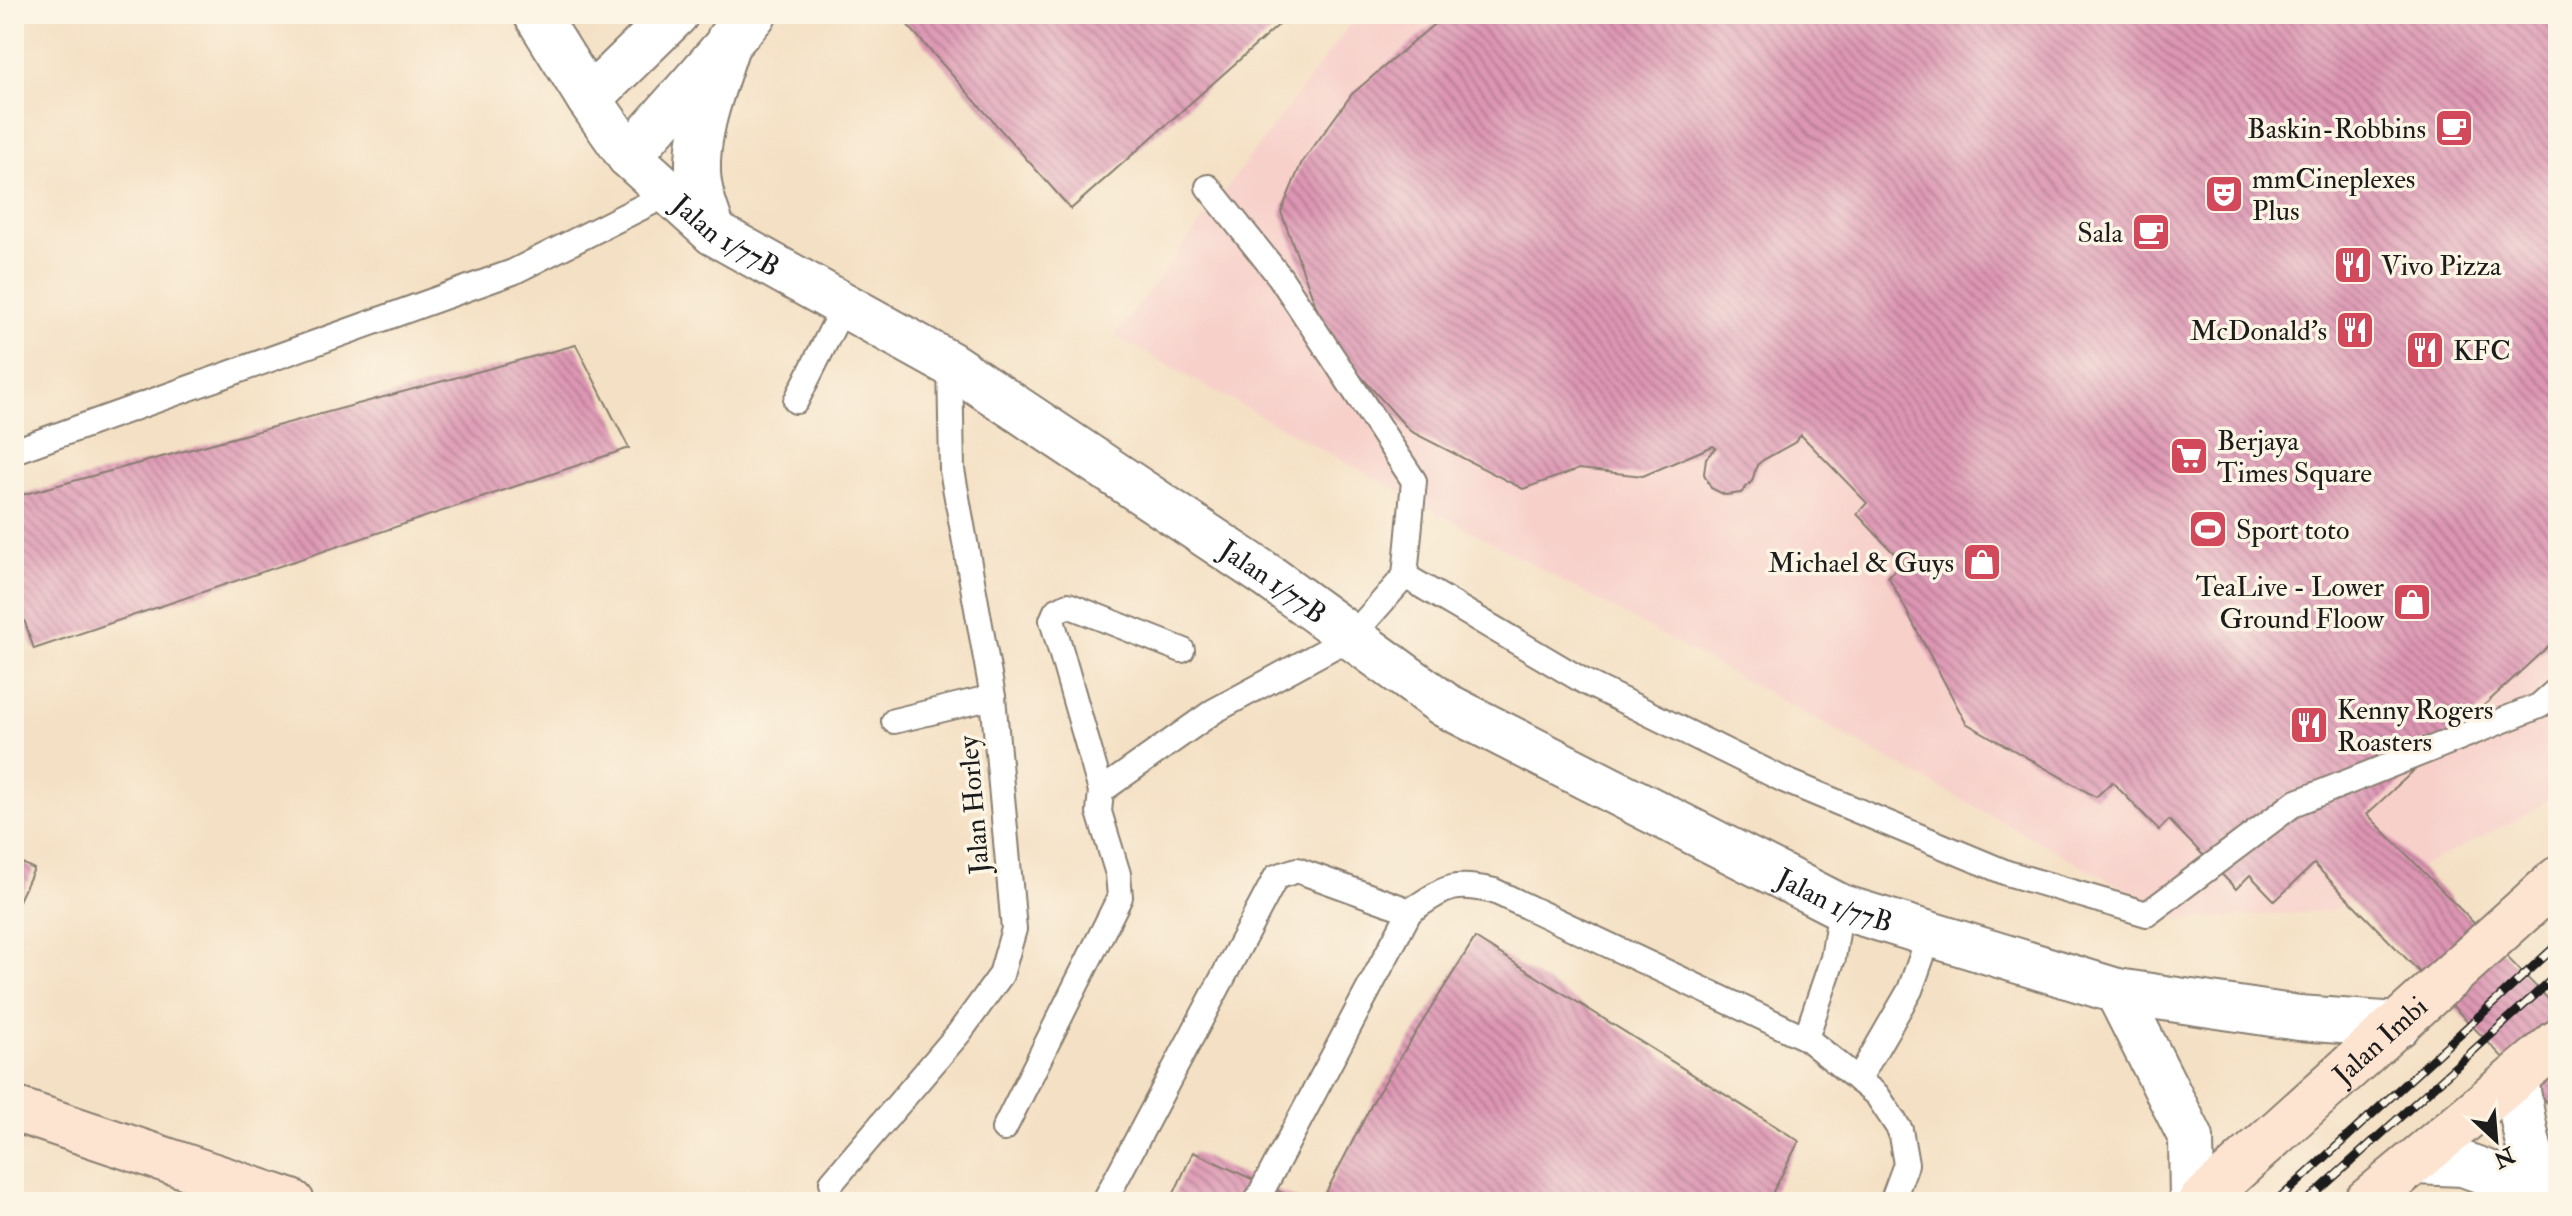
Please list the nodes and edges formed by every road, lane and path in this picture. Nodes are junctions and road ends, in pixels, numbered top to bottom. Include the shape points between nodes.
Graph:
1 (536, 14) edge
2 (676, 14) edge
3 (742, 27) edge
4 (589, 99) junction
5 (629, 156) junction
6 (1208, 187) dead end
7 (670, 193) junction
8 (714, 233) junction
9 (844, 305) junction
10 (950, 364) junction
11 (796, 401) dead end
12 (14, 451) edge
13 (1405, 576) junction
14 (1351, 637) junction
15 (1182, 650) dead end
16 (2558, 689) edge
17 (993, 697) junction
18 (894, 721) dead end
19 (1101, 791) junction
20 (2558, 879) edge
21 (1841, 907) junction
22 (1410, 911) junction
23 (1930, 934) junction
24 (2117, 991) junction
25 (2398, 1025) junction
26 (1806, 1038) junction
27 (2558, 1042) edge
28 (2516, 1079) junction
29 (1858, 1080) junction
30 (14, 1109) edge
31 (1004, 1129) dead end
32 (2415, 1162) junction
33 (832, 1182) dead end
34 (2552, 1198) edge
35 (292, 1202) edge
36 (1104, 1202) edge
37 (1256, 1202) edge
38 (1892, 1202) edge
39 (2192, 1202) edge
40 (2200, 1202) edge
41 (2366, 1202) edge

1 - 4 street, Jalan 1/77B
2 - 4 street
3 - 5 street
3 - 8 street via 702,127 698,174
4 - 5 street, Jalan 1/77B
5 - 7 street, Jalan 1/77B
6 - 13 lane via 1280,277 1414,481
7 - 8 street, Jalan 1/77B
7 - 12 lane via 513,272
8 - 9 street, Jalan 1/77B
9 - 10 street, Jalan 1/77B
9 - 11 lane
10 - 14 street, Jalan 1/77B
10 - 17 lane, Jalan Horley via 952,470
13 - 14 lane
13 - 16 lane via 1585,682 1784,780 2007,873 2147,914 2295,803 2539,706
14 - 19 lane via 1214,711
14 - 21 street, Jalan 1/77B via 1445,705
15 - 19 lane via 1068,605 1056,611 1052,620
17 - 18 lane
17 - 33 lane, Jalan Horley via 1014,929 1001,975 959,1033
19 - 31 lane via 1099,812 1120,897
20 - 25 main road, Jalan Imbi
21 - 23 street, Jalan 1/77B
21 - 26 lane via 1833,958
22 - 26 lane via 1464,884 1494,891
22 - 36 lane via 1297,870 1276,877
22 - 37 lane
23 - 24 street, Jalan 1/77B
23 - 29 lane via 1910,990
24 - 25 street, Jalan 1/77B via 2299,1018
24 - 39 street via 2191,1138
25 - 40 main road, Jalan Imbi
26 - 29 lane
27 - 28 main road
28 - 32 main road
28 - 34 street via 2524,1127
29 - 38 lane via 1877,1095 1900,1130 1906,1164
30 - 35 main road
32 - 34 street via 2463,1164
32 - 41 main road

